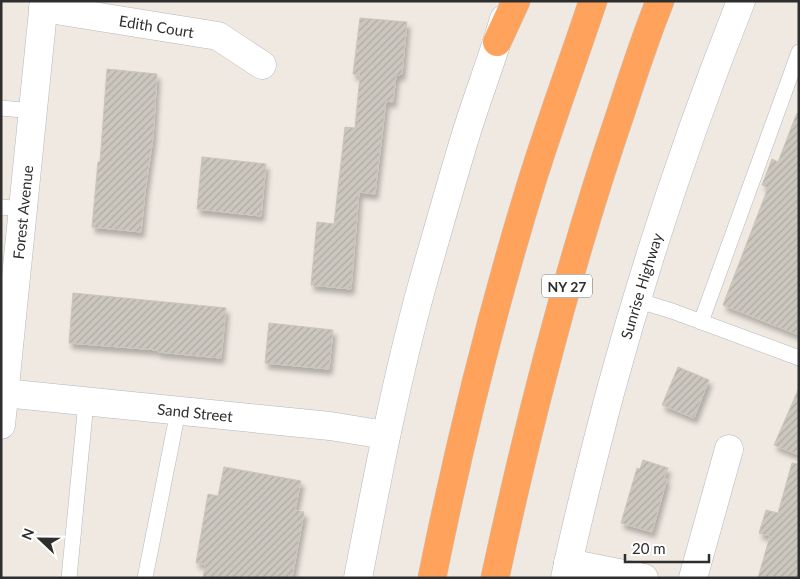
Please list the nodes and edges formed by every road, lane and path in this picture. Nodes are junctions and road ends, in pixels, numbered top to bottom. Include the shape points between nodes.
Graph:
1 (509, 1) edge
2 (516, 1) edge
3 (594, 1) edge
4 (660, 1) edge
5 (741, 1) edge
6 (43, 5) edge
7 (497, 42) junction
8 (799, 52) edge
9 (262, 65) dead end
10 (1, 108) edge
11 (33, 111) junction
12 (12, 208) edge
13 (636, 300) junction
14 (701, 322) junction
15 (799, 358) edge
16 (4, 393) junction
17 (86, 402) junction
18 (178, 411) junction
19 (1, 424) edge
20 (385, 435) junction
21 (729, 449) dead end
22 (567, 570) edge
23 (69, 578) edge
24 (145, 578) edge
25 (358, 578) edge
26 (432, 578) edge
27 (495, 578) edge
28 (644, 578) edge
29 (692, 578) edge

1 - 7 street
2 - 7 highway
3 - 26 highway via 532,179 496,305 468,412
4 - 27 highway, NY 27 via 578,244 549,347
5 - 13 street, Sunrise Highway via 707,90
6 - 9 street, Edith Court via 218,36
6 - 11 street, Forest Avenue
7 - 20 street via 426,274
8 - 14 lane
10 - 11 lane
11 - 12 street, Forest Avenue
12 - 16 street, Forest Avenue
13 - 14 lane
13 - 22 street, Sunrise Highway via 599,434
14 - 15 lane
16 - 17 street, Sand Street
16 - 19 street, Forest Avenue
17 - 18 street, Sand Street
17 - 23 lane
18 - 20 street, Sand Street via 330,426
18 - 24 lane
20 - 25 street
21 - 29 street
22 - 28 street

